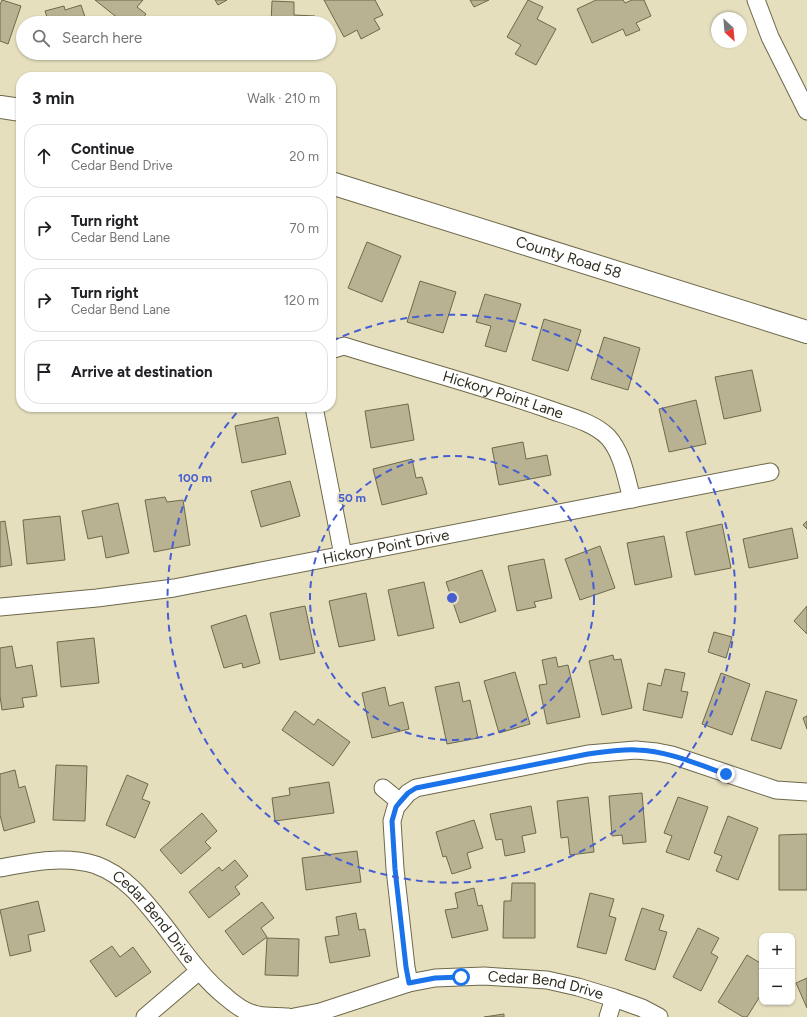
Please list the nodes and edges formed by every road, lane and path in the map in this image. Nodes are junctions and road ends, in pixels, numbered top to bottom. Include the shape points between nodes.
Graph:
1 (756, 0) edge
2 (0, 107) edge
3 (16, 109) edge
4 (807, 111) edge
5 (336, 185) edge
6 (807, 332) edge
7 (336, 348) edge
8 (315, 412) edge
9 (770, 472) dead end
10 (632, 499) junction
11 (343, 555) junction
12 (0, 607) edge
13 (383, 788) dead end
14 (807, 792) edge
15 (400, 802) junction
16 (0, 868) edge
17 (199, 971) junction
18 (409, 983) junction
19 (614, 998) junction
20 (145, 1017) edge
21 (288, 1017) edge
22 (294, 1017) edge
23 (608, 1017) edge
24 (659, 1017) edge

1 - 4 street via 770,37
2 - 3 street
5 - 6 street, County Road 58
7 - 10 street, Hickory Point Lane via 344,346 525,402 598,429 607,436 620,457
8 - 11 street
9 - 10 street, Hickory Point Drive
10 - 11 street, Hickory Point Drive
11 - 12 street, Hickory Point Drive via 174,588
13 - 15 street
14 - 15 street via 776,790 672,755 636,750 588,754 416,788
15 - 18 street via 392,821 395,869
16 - 17 street, Cedar Bend Drive via 56,860 94,865 111,872 142,898
17 - 20 street
17 - 21 street, Cedar Bend Drive via 215,989 240,1008 258,1015
18 - 19 street, Cedar Bend Drive via 435,978 531,978 570,985
18 - 22 street, Cedar Bend Drive via 320,1012
19 - 23 street, Cedar Bend Drive
19 - 24 street

